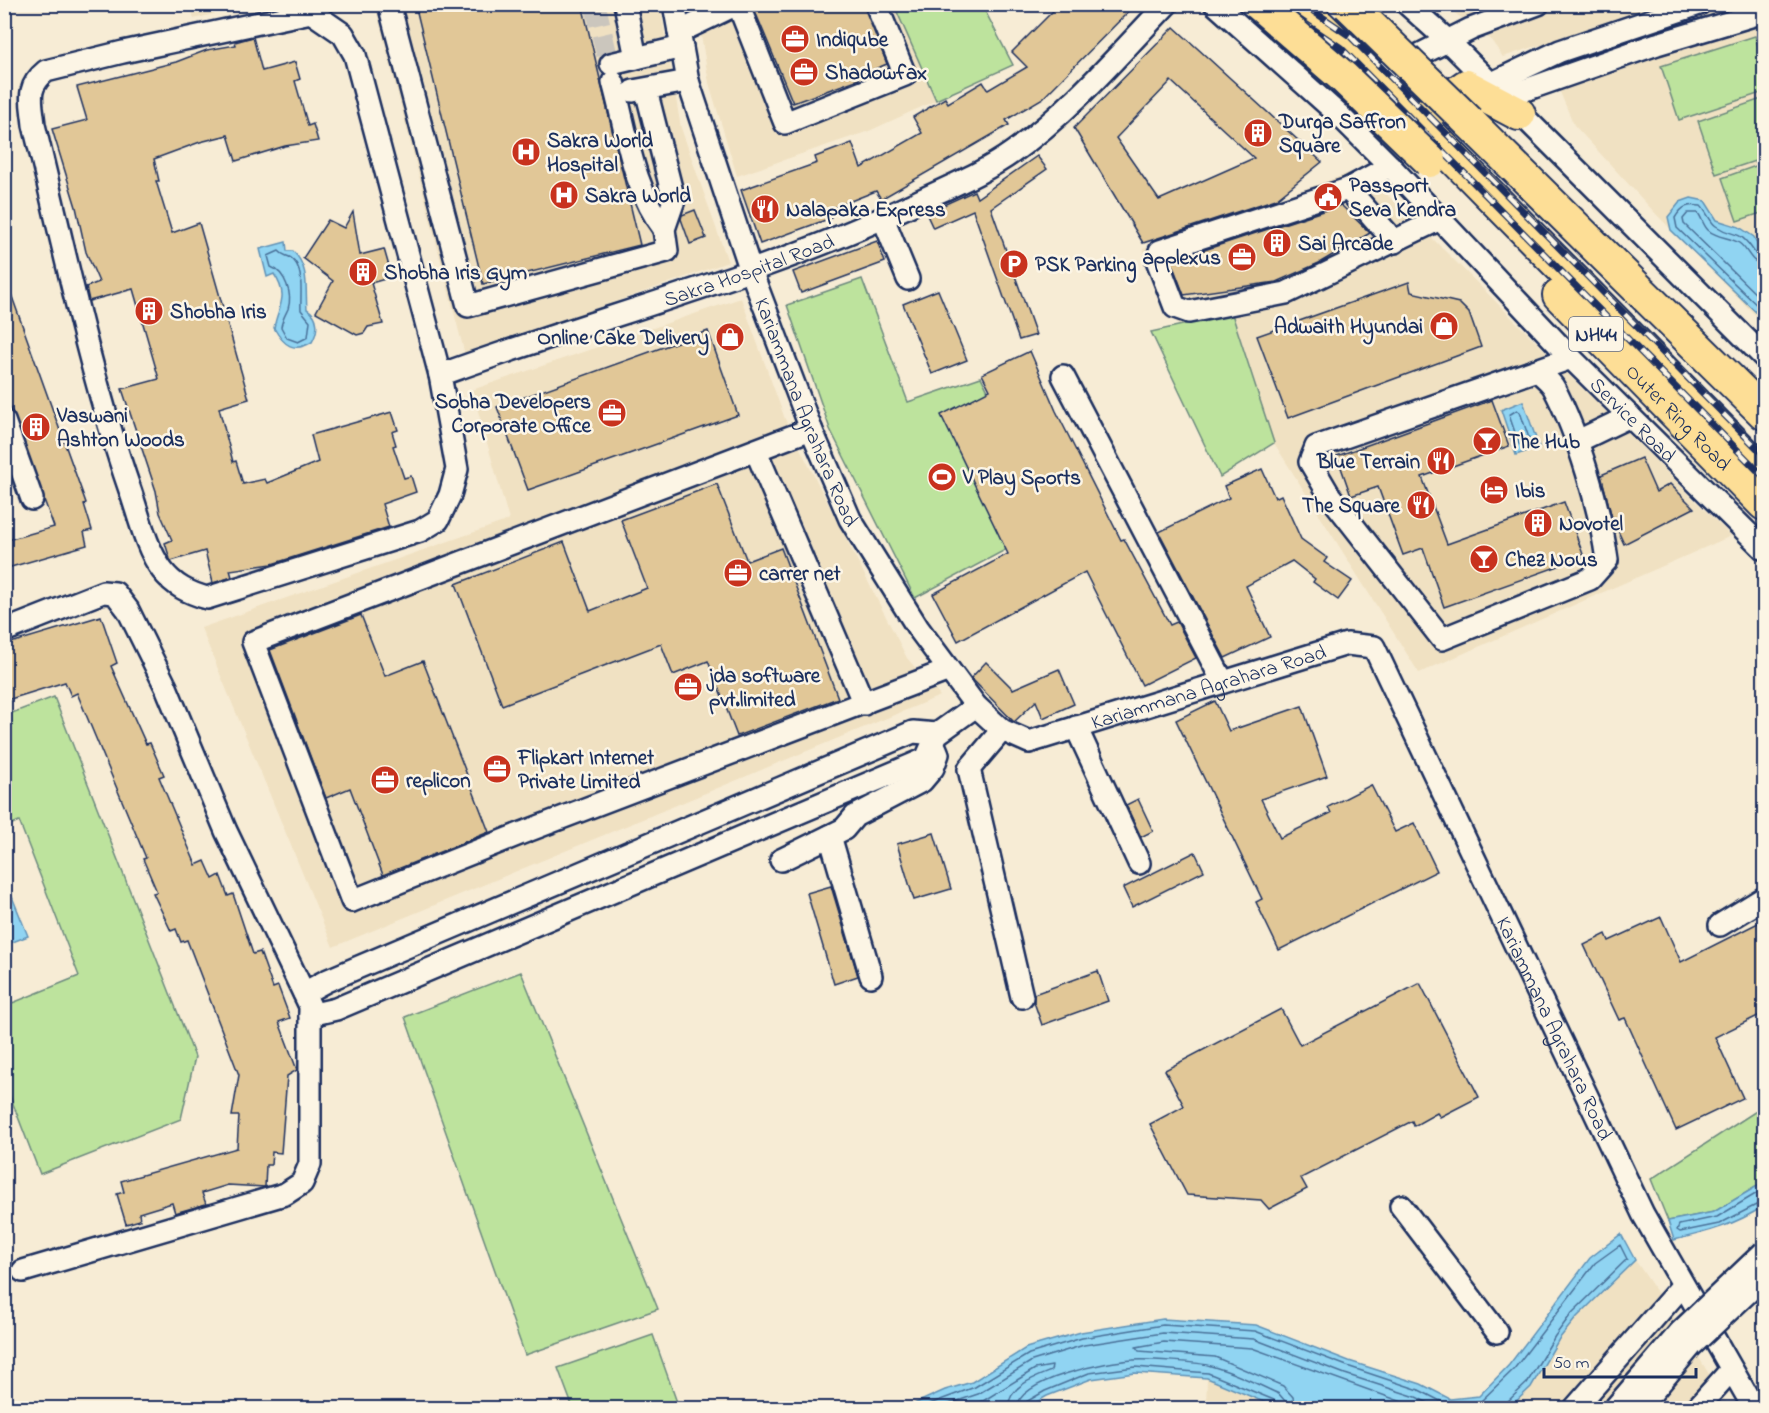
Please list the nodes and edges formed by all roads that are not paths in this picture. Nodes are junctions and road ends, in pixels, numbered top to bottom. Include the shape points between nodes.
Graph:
1 (389, 4) edge
2 (625, 4) edge
3 (674, 4) edge
4 (737, 4) edge
5 (876, 4) edge
6 (1167, 4) edge
7 (1215, 4) edge
8 (1259, 4) edge
9 (1296, 4) edge
10 (1348, 4) edge
11 (1407, 4) edge
12 (1538, 4) edge
13 (1699, 4) edge
14 (1764, 12) edge
15 (680, 40) junction
16 (1447, 40) junction
17 (636, 58) junction
18 (1373, 78) junction
19 (613, 79) junction
20 (688, 81) junction
21 (646, 90) junction
22 (1504, 99) junction
23 (1338, 114) junction
24 (1417, 121) junction
25 (1390, 166) junction
26 (1348, 189) junction
27 (883, 218) junction
28 (1440, 219) junction
29 (664, 229) junction
30 (1395, 242) junction
31 (751, 271) junction
32 (908, 279) dead end
33 (1764, 357) edge
34 (1571, 358) junction
35 (1538, 371) junction
36 (440, 375) junction
37 (1063, 376) dead end
38 (1764, 413) edge
39 (1630, 416) junction
40 (4, 421) edge
41 (811, 429) junction
42 (1576, 442) junction
43 (756, 451) junction
44 (1764, 473) edge
45 (32, 499) dead end
46 (1764, 504) edge
47 (1764, 549) edge
48 (4, 631) edge
49 (949, 670) junction
50 (1223, 682) junction
51 (864, 704) junction
52 (976, 706) junction
53 (1076, 728) junction
54 (1002, 730) junction
55 (936, 738) junction
56 (830, 836) junction
57 (781, 860) dead end
58 (1138, 863) dead end
59 (1764, 898) edge
60 (1720, 925) dead end
61 (871, 976) dead end
62 (304, 993) junction
63 (1022, 997) dead end
64 (310, 1016) junction
65 (1401, 1206) dead end
66 (1764, 1252) edge
67 (23, 1270) dead end
68 (1764, 1277) edge
69 (1682, 1286) junction
70 (1497, 1332) dead end
71 (1731, 1370) junction
72 (1575, 1408) edge
73 (1615, 1408) edge
74 (1639, 1408) edge
75 (1697, 1408) edge
76 (1754, 1408) edge

1 - 29 street via 468,306 667,251
2 - 17 street
3 - 15 street, Kariammana Agrahara Road
4 - 5 street via 785,123 905,75
4 - 15 street
6 - 27 street, Sakra Hospital Road via 1046,128 1011,154
7 - 23 street, Service Road
8 - 46 highway, Outer Ring Road / NH44, bridge via 1343,77 1430,161 1674,416
9 - 18 highway
10 - 38 highway, bridge
11 - 16 street
12 - 16 street
13 - 22 street via 1560,51
14 - 22 street via 1657,44
15 - 17 street
15 - 20 street, Kariammana Agrahara Road
16 - 18 street
16 - 22 street
17 - 19 street
18 - 23 street
18 - 24 highway
19 - 21 street
19 - 29 street via 638,182 652,214
20 - 21 street
20 - 31 street, Kariammana Agrahara Road
21 - 29 street via 674,200
22 - 24 highway via 1466,87
22 - 33 street
23 - 25 street, Service Road
24 - 44 highway
25 - 26 street
25 - 28 street, Service Road
26 - 30 street
26 - 30 street via 1160,251 1157,260 1175,307 1189,312 1286,293
27 - 31 street, Sakra Hospital Road
27 - 32 street
28 - 30 street
28 - 34 street, Service Road
31 - 36 street, Sakra Hospital Road
31 - 41 street, Kariammana Agrahara Road
34 - 35 street
34 - 39 street, Service Road
35 - 42 street via 1553,386
35 - 42 street via 1316,447 1310,462 1330,495 1442,639 1590,579 1602,568 1607,560 1604,540
36 - 36 street via 355,55 343,34 328,21 311,12 123,51 46,71 38,78 30,90 34,125 120,459 148,543 162,570 187,593 207,598 420,531 438,520 457,469
37 - 50 street
39 - 42 street
39 - 47 street, Service Road
40 - 45 street
41 - 43 street
41 - 49 street, Kariammana Agrahara Road via 850,519
43 - 51 street
43 - 51 street via 253,642 352,901 522,832
48 - 62 street via 103,592 116,593 166,687 226,831
49 - 51 street
49 - 52 street, Kariammana Agrahara Road
50 - 53 street, Kariammana Agrahara Road
50 - 69 street, Kariammana Agrahara Road via 1347,644 1374,647 1643,1214
52 - 54 street, Kariammana Agrahara Road
52 - 55 street
53 - 54 street, Kariammana Agrahara Road via 1029,742
53 - 58 street
54 - 63 street via 969,769
55 - 56 street via 938,754 922,781 855,816 844,830
55 - 62 street via 913,732
55 - 64 street via 926,759 347,1004
56 - 57 street
56 - 61 street
59 - 60 street
62 - 64 street
64 - 67 street via 310,1164 302,1184 285,1194
65 - 70 street
66 - 73 street, bridge via 1680,1332
68 - 74 street, bridge via 1692,1345
69 - 71 street, Kariammana Agrahara Road
69 - 72 street
71 - 75 street
71 - 76 street, Kariammana Agrahara Road

